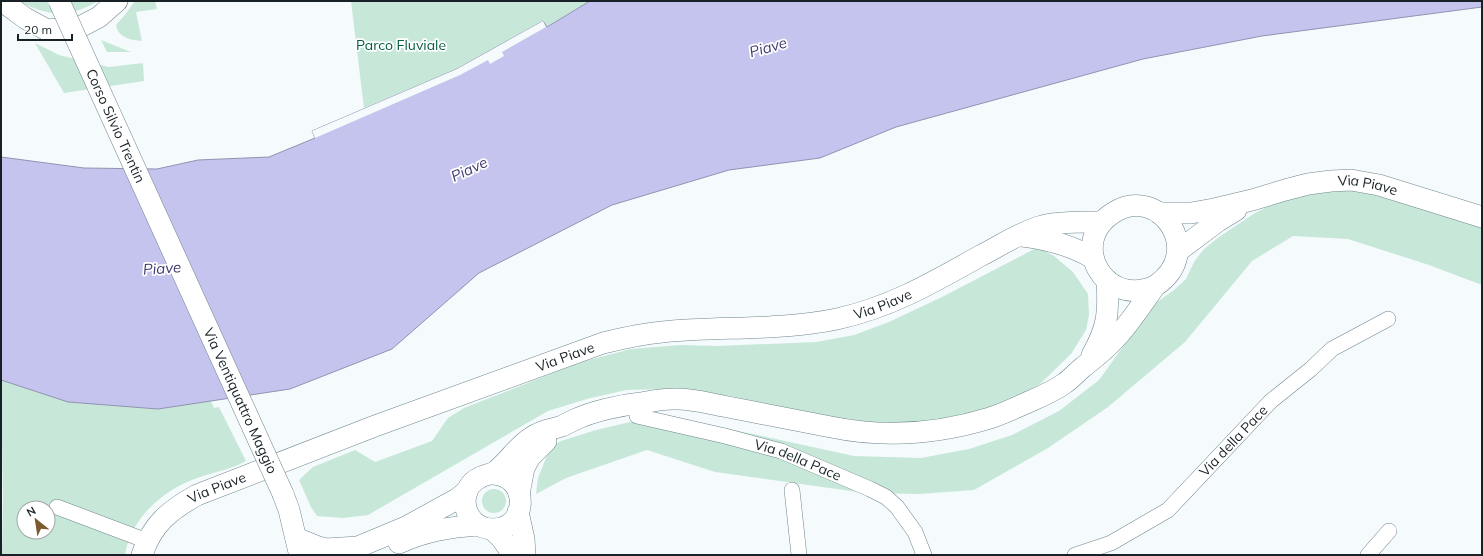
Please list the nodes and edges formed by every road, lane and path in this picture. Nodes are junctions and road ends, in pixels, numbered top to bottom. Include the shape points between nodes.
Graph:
1 (2, 1) edge
2 (59, 1) edge
3 (117, 1) edge
4 (1252, 200) junction
5 (1159, 213) junction
6 (1482, 217) edge
7 (1102, 222) junction
8 (1020, 236) junction
9 (172, 250) joint
10 (1178, 251) junction
11 (1094, 258) junction
12 (1106, 280) junction
13 (1155, 286) junction
14 (1388, 319) dead end
15 (1087, 364) junction
16 (637, 416) dead end
17 (561, 427) junction
18 (493, 474) junction
19 (792, 490) dead end
20 (467, 492) junction
21 (519, 503) junction
22 (57, 507) dead end
23 (485, 527) junction
24 (1389, 531) dead end
25 (298, 547) edge
26 (144, 548) edge
27 (376, 555) edge
28 (513, 555) edge
29 (525, 555) edge
30 (799, 555) edge
31 (924, 555) edge
32 (1075, 555) edge
33 (1368, 555) edge

1 - 3 street via 47,30 80,27 99,17
2 - 9 street, Corso Silvio Trentin, bridge
4 - 5 street, Via Piave via 1191,213
4 - 6 street, Via Piave via 1308,184 1351,180 1379,184
4 - 10 street, Via Piave via 1218,221
5 - 7 street via 1144,207 1129,206 1114,212
5 - 10 street via 1174,230
7 - 8 street, Via Piave via 1043,226
7 - 11 street via 1094,240
8 - 11 street via 1045,238
8 - 26 street, Via Piave via 911,294 875,309 802,325 664,332 603,343 375,426 197,495 179,505 161,520
9 - 25 street, Via Ventiquattro Maggio, bridge via 284,494
10 - 13 street via 1171,272
11 - 12 street
12 - 13 street via 1118,288 1129,291 1140,291
12 - 15 street via 1109,303 1106,323
13 - 15 street via 1114,340
14 - 32 street, Via della Pace via 1332,349 1271,401 1168,510 1111,543
15 - 17 street via 1065,383 1031,401 992,418 948,429 878,433 835,428 674,399 618,407 576,419
16 - 31 street, Via della Pace via 781,451 870,489 886,497 897,507 915,532
17 - 18 street via 545,429 530,438
17 - 21 street via 530,456 524,468
18 - 20 street via 476,479
18 - 21 street via 508,478 515,485
19 - 30 street
20 - 23 street via 466,511 471,519
20 - 25 street via 406,527 358,547
21 - 23 street via 516,517 508,525 498,529
21 - 29 street
22 - 26 street
23 - 27 street via 442,528 403,541
23 - 28 street via 502,539
24 - 33 street

